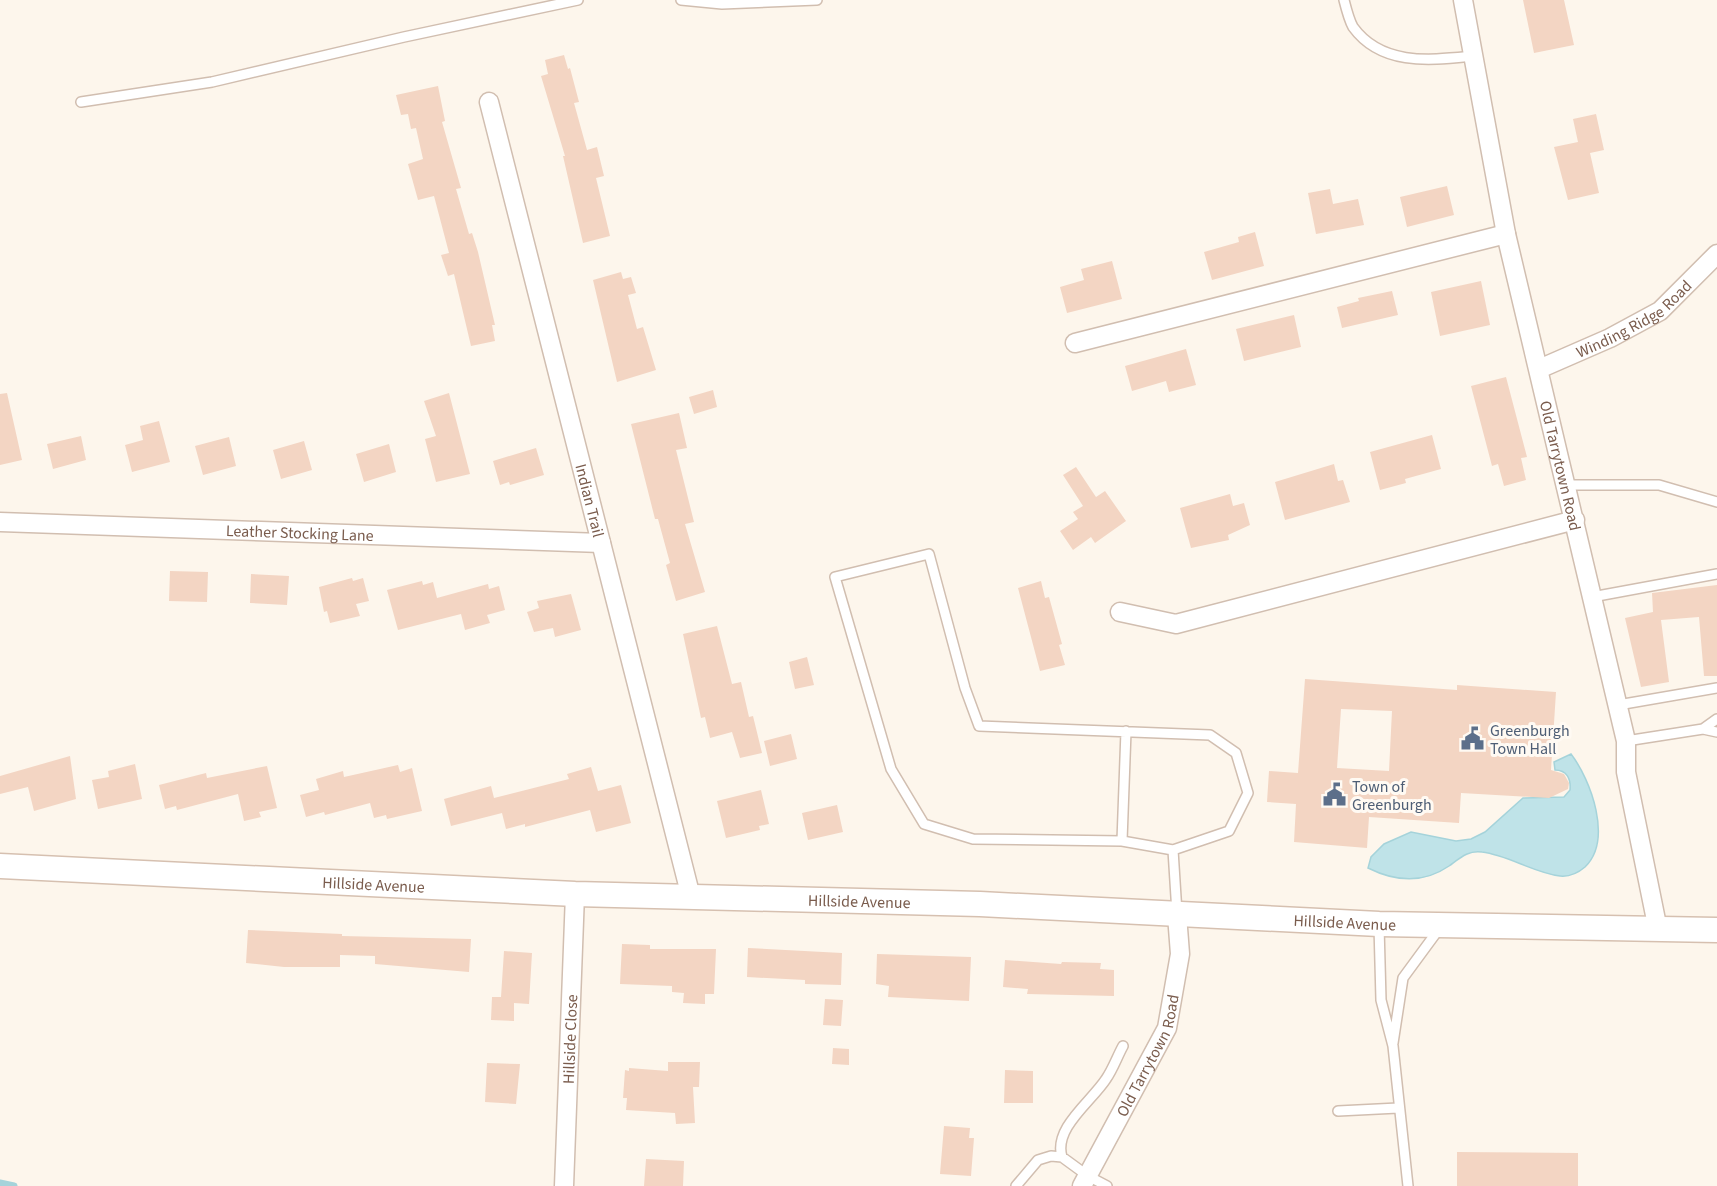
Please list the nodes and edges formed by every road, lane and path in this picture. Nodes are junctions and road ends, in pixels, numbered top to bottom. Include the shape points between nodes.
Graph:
1 (578, 0) edge
2 (681, 0) edge
3 (818, 0) edge
4 (1344, 0) edge
5 (1463, 0) edge
6 (803, 1) edge
7 (1474, 56) junction
8 (81, 102) dead end
9 (489, 102) dead end
10 (1506, 234) junction
11 (1717, 254) edge
12 (1075, 343) dead end
13 (1539, 369) junction
14 (1567, 485) junction
15 (1717, 502) edge
16 (1575, 520) junction
17 (0, 522) edge
18 (601, 543) junction
19 (1717, 574) edge
20 (1592, 597) junction
21 (1120, 612) dead end
22 (1717, 688) edge
23 (1618, 705) junction
24 (1717, 719) edge
25 (1703, 729) junction
26 (1126, 731) junction
27 (1717, 732) edge
28 (1626, 741) junction
29 (1122, 841) junction
30 (1173, 850) junction
31 (0, 866) edge
32 (575, 894) junction
33 (691, 897) junction
34 (1177, 915) junction
35 (1379, 924) junction
36 (1441, 925) junction
37 (1659, 930) junction
38 (1717, 930) edge
39 (1123, 1046) dead end
40 (1393, 1046) junction
41 (1398, 1108) junction
42 (1338, 1111) dead end
43 (1062, 1157) junction
44 (1085, 1181) edge
45 (564, 1186) edge
46 (1016, 1186) edge
47 (1107, 1186) edge
48 (1408, 1186) edge

1 - 8 lane via 212,82
2 - 6 lane via 722,4
3 - 6 lane
4 - 7 lane via 1353,26 1382,53 1426,61
5 - 7 street, Old Tarrytown Road
7 - 10 street, Old Tarrytown Road
9 - 18 street, Indian Trail
10 - 12 street
10 - 13 street, Old Tarrytown Road
11 - 13 street, Winding Ridge Road via 1660,311 1610,339
13 - 14 street, Old Tarrytown Road
14 - 15 lane via 1659,486
14 - 16 street, Old Tarrytown Road
16 - 20 street, Old Tarrytown Road
16 - 21 street via 1176,624
17 - 18 street, Leather Stocking Lane
18 - 33 street, Indian Trail
19 - 20 lane
20 - 23 street, Old Tarrytown Road
22 - 23 lane
23 - 28 street, Old Tarrytown Road
24 - 25 lane
25 - 27 lane
25 - 28 lane
26 - 29 lane
26 - 29 lane via 979,726 929,554 835,577 891,769 924,824 973,839
26 - 30 lane via 1210,735 1236,753 1248,793 1229,831
28 - 37 street, Old Tarrytown Road via 1626,772
29 - 30 lane
30 - 34 lane
31 - 32 main road, Hillside Avenue
32 - 33 main road, Hillside Avenue
32 - 45 street, Hillside Close
33 - 34 main road, Hillside Avenue via 980,904
34 - 35 main road, Hillside Avenue
34 - 44 street, Old Tarrytown Road via 1180,954 1167,1028
35 - 36 main road, Hillside Avenue
35 - 40 lane via 1381,1000
36 - 37 main road, Hillside Avenue
36 - 40 lane via 1403,978
37 - 38 main road, Hillside Avenue
39 - 43 lane via 1106,1079 1065,1131 1059,1148
40 - 41 lane
41 - 42 lane
41 - 48 lane
43 - 44 lane
43 - 46 lane via 1038,1160
44 - 47 lane

